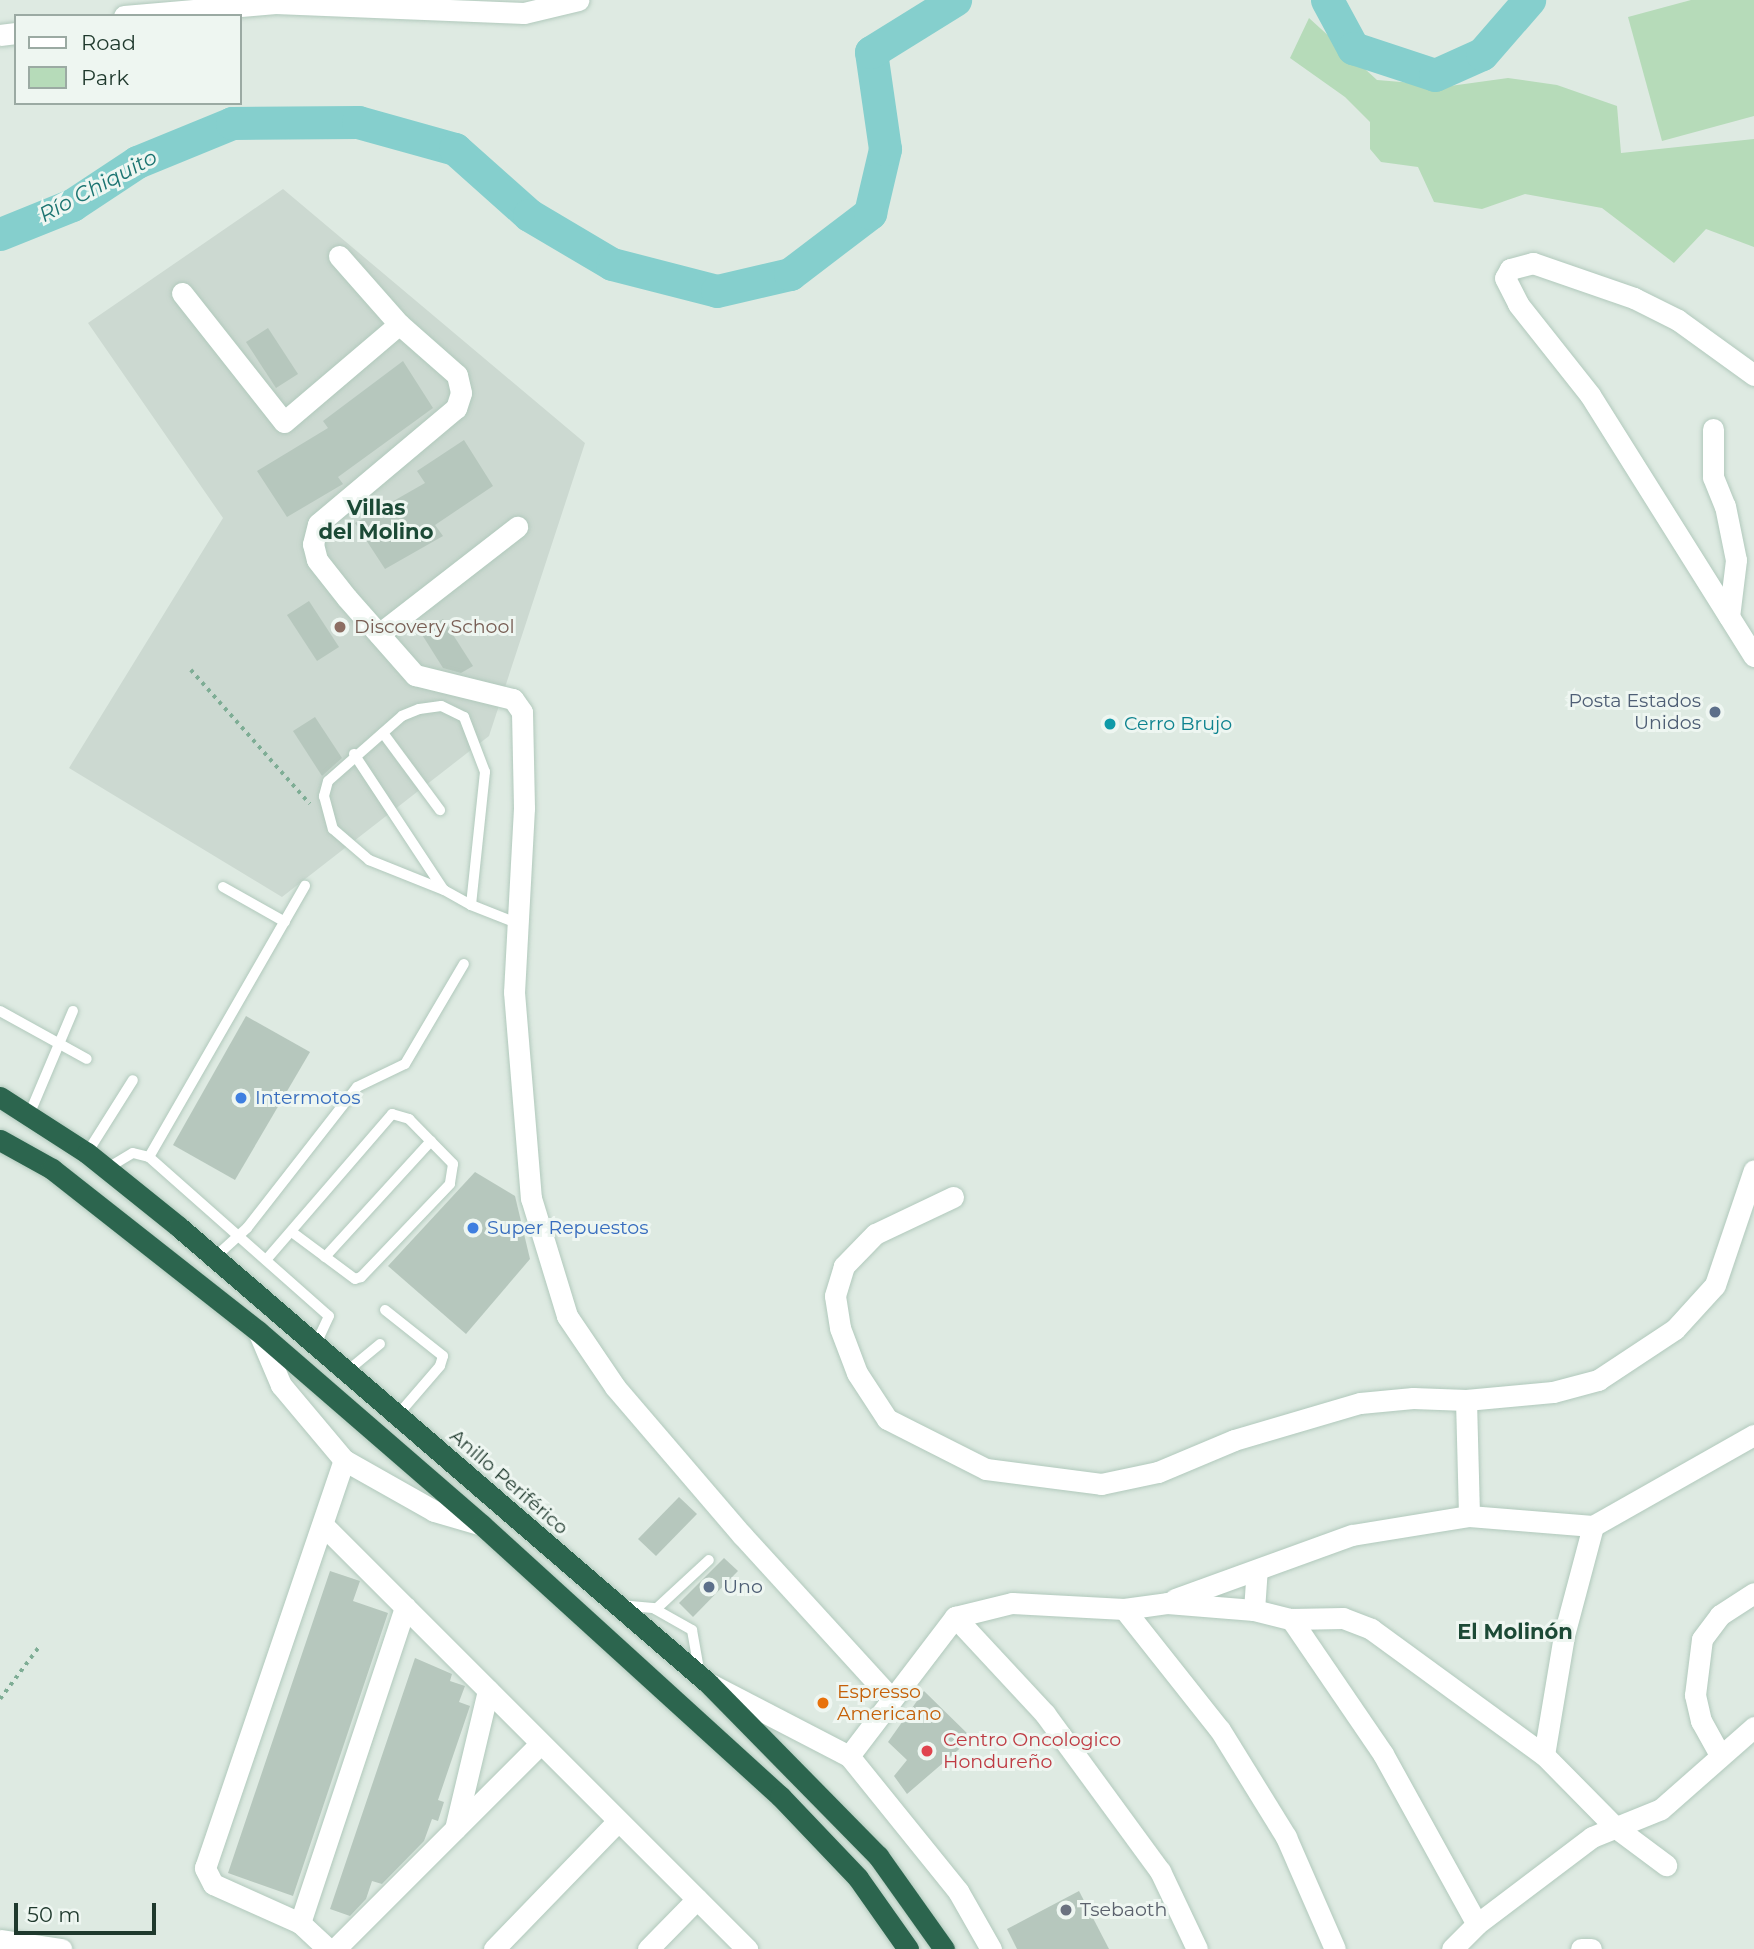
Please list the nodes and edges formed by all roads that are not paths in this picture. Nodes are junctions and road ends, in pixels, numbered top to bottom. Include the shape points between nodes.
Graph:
1 (578, 0) edge
2 (147, 14) edge
3 (339, 256) dead end
4 (182, 293) dead end
5 (399, 324) junction
6 (1754, 374) edge
7 (1713, 429) dead end
8 (517, 527) dead end
9 (1729, 617) junction
10 (379, 634) junction
11 (1754, 656) edge
12 (383, 733) junction
13 (354, 754) junction
14 (440, 810) dead end
15 (305, 886) dead end
16 (223, 887) dead end
17 (444, 890) junction
18 (471, 905) junction
19 (285, 922) junction
20 (519, 925) junction
21 (464, 964) dead end
22 (0, 1011) edge
23 (74, 1011) dead end
24 (60, 1043) junction
25 (87, 1059) dead end
26 (133, 1080) dead end
27 (0, 1097) edge
28 (29, 1115) junction
29 (0, 1140) edge
30 (431, 1141) junction
31 (87, 1153) junction
32 (149, 1157) junction
33 (106, 1169) junction
34 (1754, 1170) edge
35 (953, 1197) dead end
36 (293, 1233) junction
37 (240, 1235) junction
38 (325, 1257) junction
39 (214, 1258) junction
40 (266, 1260) junction
41 (385, 1310) dead end
42 (258, 1331) junction
43 (380, 1344) dead end
44 (315, 1346) junction
45 (346, 1372) junction
46 (1466, 1400) junction
47 (397, 1416) junction
48 (1754, 1435) edge
49 (344, 1460) junction
50 (1469, 1516) junction
51 (323, 1525) junction
52 (482, 1525) junction
53 (1593, 1526) junction
54 (709, 1560) dead end
55 (1257, 1571) junction
56 (1754, 1593) edge
57 (1167, 1602) junction
58 (618, 1605) junction
59 (405, 1607) junction
60 (656, 1609) junction
61 (1124, 1609) junction
62 (1254, 1610) junction
63 (955, 1617) junction
64 (1291, 1619) junction
65 (704, 1679) junction
66 (488, 1690) junction
67 (892, 1699) junction
68 (1754, 1727) edge
69 (541, 1744) junction
70 (1544, 1755) junction
71 (1720, 1755) junction
72 (849, 1756) junction
73 (618, 1821) junction
74 (1615, 1827) junction
75 (455, 1829) junction
76 (1666, 1865) dead end
77 (697, 1899) junction
78 (300, 1923) junction
79 (1477, 1924) junction
80 (0, 1940) edge
81 (61, 1949) edge
82 (328, 1949) edge
83 (335, 1949) edge
84 (494, 1949) edge
85 (648, 1949) edge
86 (747, 1949) edge
87 (908, 1949) edge
88 (944, 1949) edge
89 (991, 1949) edge
90 (1197, 1949) edge
91 (1335, 1949) edge
92 (1452, 1949) edge
93 (1581, 1949) edge
94 (1591, 1949) edge

1 - 2 street via 524,13 275,3
3 - 5 street
4 - 5 street via 284,422
5 - 10 street via 457,375 461,393 456,408 318,524 313,544 317,560
6 - 9 street via 1678,320 1622,293 1532,263 1510,269 1505,278 1518,304 1590,395
7 - 9 street via 1713,477 1725,506 1736,560
8 - 10 street
9 - 11 street
10 - 20 street via 415,675 513,699 522,712
12 - 13 lane
12 - 14 lane
12 - 18 lane via 402,716 419,709 440,706 464,718 485,772
13 - 17 lane
13 - 17 lane via 328,781 324,796 332,829 369,860
15 - 19 lane
16 - 19 lane
17 - 18 lane
18 - 20 lane
19 - 32 lane
20 - 67 street via 514,992 531,1198 567,1316 615,1387
21 - 37 lane via 405,1063 357,1087
22 - 24 lane
23 - 24 lane
24 - 25 lane
24 - 28 lane
26 - 31 lane
27 - 28 highway, Anillo Periférico
28 - 31 highway, Anillo Periférico
29 - 42 highway via 52,1169
30 - 36 lane via 409,1119 392,1114
30 - 38 lane
30 - 38 lane via 453,1164 450,1184 441,1194 361,1277 355,1279
31 - 33 highway, Anillo Periférico
32 - 33 lane via 133,1153
32 - 37 lane
33 - 39 highway, Anillo Periférico
34 - 46 street via 1715,1285 1675,1329 1598,1380 1553,1392
35 - 46 street via 875,1234 844,1266 835,1296 840,1328 857,1373 887,1419 986,1469 1101,1484 1158,1472 1270,1427 1360,1403
36 - 38 lane
36 - 40 lane
37 - 39 lane
37 - 40 lane
39 - 44 highway, Anillo Periférico
40 - 44 lane via 329,1317
41 - 47 lane via 443,1356 440,1366
42 - 49 street via 281,1385
42 - 52 highway
43 - 45 lane
44 - 45 highway, Anillo Periférico
45 - 47 highway, Anillo Periférico
46 - 50 street
47 - 58 highway, Anillo Periférico
48 - 53 street
49 - 51 street
49 - 52 street via 434,1511
50 - 53 street
50 - 55 street via 1352,1535
51 - 59 street
51 - 78 street via 205,1868 213,1884
52 - 87 highway via 780,1796 858,1878
53 - 70 street via 1564,1635
54 - 60 lane
55 - 57 street
55 - 62 street
56 - 71 street via 1720,1615 1702,1639 1695,1695 1701,1721
57 - 61 street
57 - 62 street
58 - 60 lane
58 - 65 highway, Anillo Periférico
59 - 66 street
59 - 78 street
60 - 65 lane via 692,1630
61 - 63 street via 1012,1604
61 - 91 street via 1220,1730 1286,1837
62 - 64 street
63 - 67 street
63 - 90 street via 1045,1714 1160,1871
64 - 70 street via 1343,1618 1371,1629
64 - 79 street via 1383,1754
65 - 72 street
65 - 88 highway, Anillo Periférico via 878,1856
66 - 69 street
66 - 75 street
67 - 72 street
68 - 71 street
69 - 73 street
69 - 75 street
70 - 74 street
71 - 74 street via 1661,1809
72 - 89 street via 958,1891
73 - 77 street
73 - 84 street
74 - 76 street
74 - 79 street via 1592,1837
75 - 83 street
77 - 85 street
77 - 86 street
78 - 82 street
79 - 92 street
80 - 81 street
93 - 94 street

